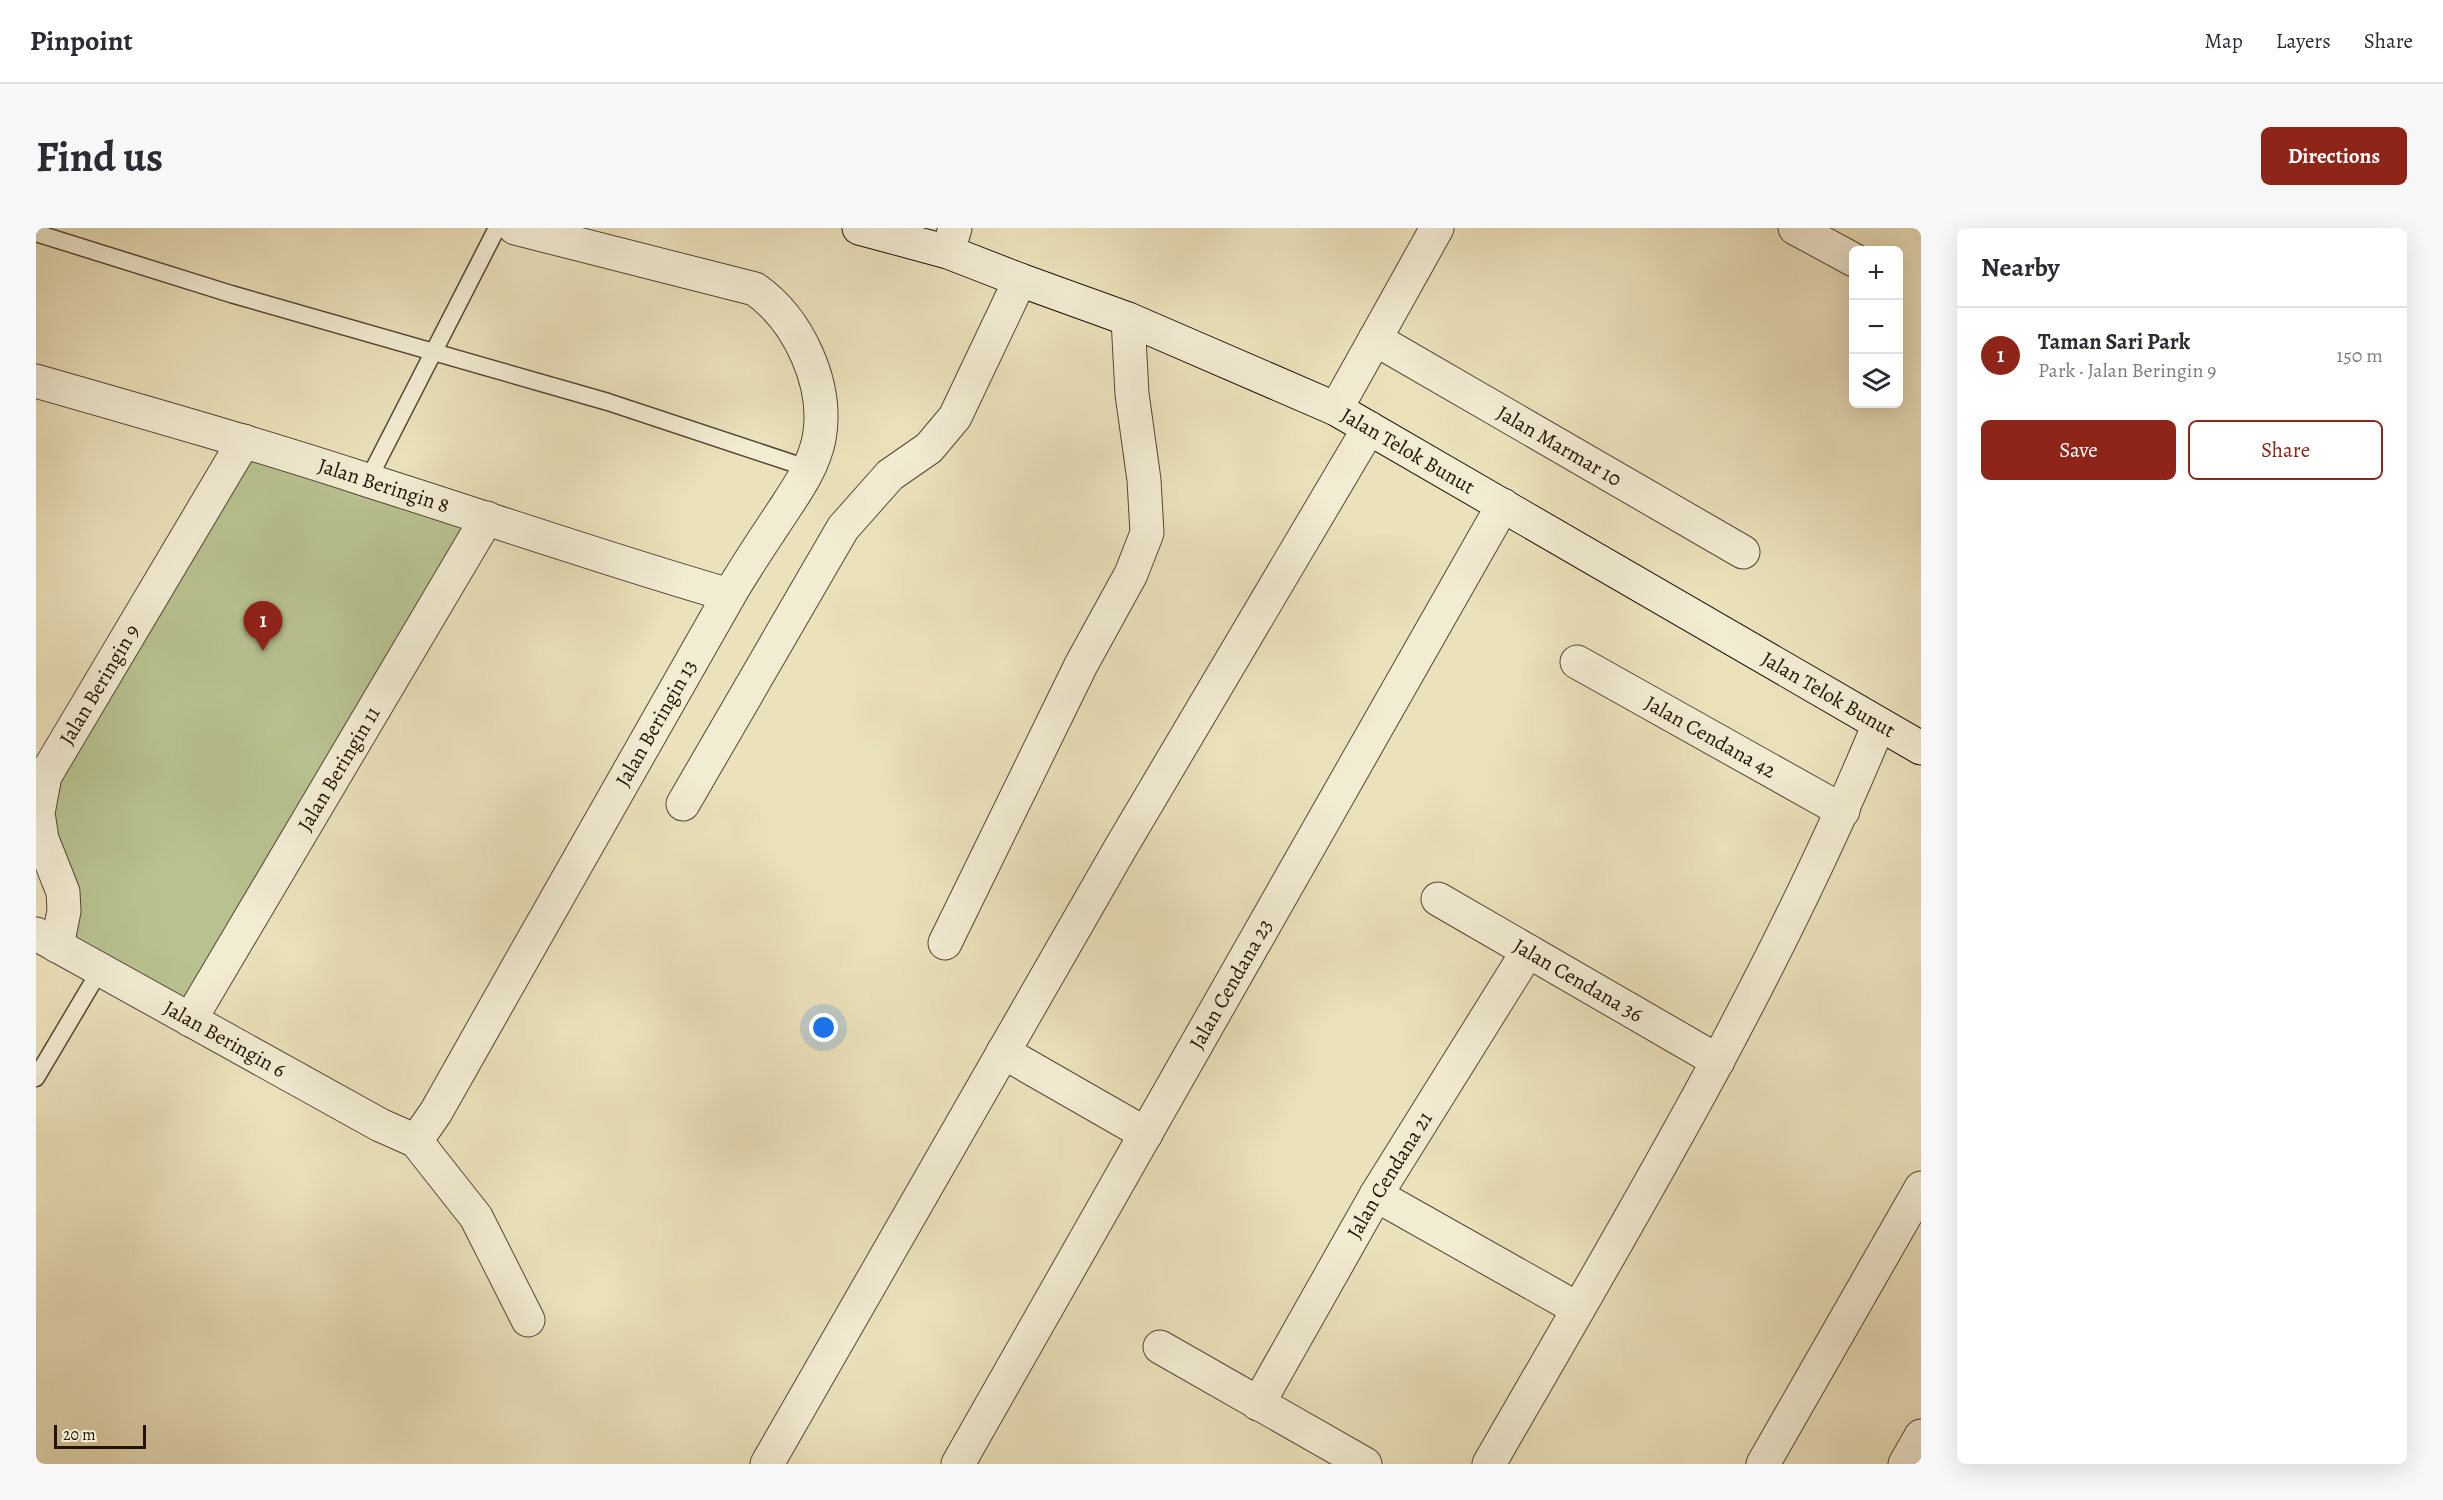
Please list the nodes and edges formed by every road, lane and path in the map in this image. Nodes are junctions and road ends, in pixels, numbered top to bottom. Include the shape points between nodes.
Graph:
1 (497, 228) edge
2 (515, 228) edge
3 (860, 228) edge
4 (1437, 228) edge
5 (1795, 228) edge
6 (36, 233) edge
7 (951, 240) edge
8 (1849, 257) edge
9 (1020, 280) junction
10 (1128, 319) junction
11 (1375, 339) junction
12 (433, 353) junction
13 (36, 381) edge
14 (1336, 409) junction
15 (1369, 428) junction
16 (244, 441) junction
17 (810, 469) junction
18 (368, 480) junction
19 (1503, 505) junction
20 (487, 518) junction
21 (1743, 552) dead end
22 (729, 595) junction
23 (1577, 662) dead end
24 (1879, 724) junction
25 (1921, 748) edge
26 (683, 804) dead end
27 (1843, 810) junction
28 (1438, 899) dead end
29 (46, 940) edge
30 (945, 944) dead end
31 (1528, 951) junction
32 (100, 970) junction
33 (190, 1020) junction
34 (1003, 1052) junction
35 (1718, 1061) junction
36 (36, 1078) edge
37 (1146, 1134) junction
38 (416, 1141) junction
39 (1921, 1188) edge
40 (1376, 1195) junction
41 (1578, 1309) junction
42 (528, 1320) dead end
43 (1160, 1347) dead end
44 (1258, 1404) junction
45 (1921, 1436) edge
46 (767, 1464) edge
47 (958, 1464) edge
48 (1365, 1464) edge
49 (1490, 1464) edge
50 (1763, 1464) edge
51 (1905, 1464) edge

1 - 12 lane
2 - 17 street, Jalan Beringin 13 via 755,290 770,300 784,315 811,364 820,396 819,438
3 - 7 street, Jalan Telok Bunut
4 - 11 street
5 - 8 street
6 - 12 lane
7 - 9 street, Jalan Telok Bunut
9 - 10 street, Jalan Telok Bunut
9 - 26 street via 955,417 929,448 890,475 843,528
10 - 14 street, Jalan Telok Bunut
10 - 30 street via 1147,532 1131,574
11 - 14 street
11 - 21 street, Jalan Marmar 10
12 - 17 lane via 608,402
12 - 18 lane
13 - 16 street, Jalan Beringin 8
14 - 15 street, Jalan Telok Bunut
15 - 19 street, Jalan Telok Bunut
15 - 34 street
16 - 18 street, Jalan Beringin 8
16 - 29 street, Jalan Beringin 9 via 45,777 38,813 42,839 63,892 64,911
17 - 22 street, Jalan Beringin 13
18 - 20 street, Jalan Beringin 8
19 - 24 street, Jalan Telok Bunut
19 - 37 street, Jalan Cendana 23
20 - 22 street, Jalan Beringin 8 via 615,562
20 - 33 street, Jalan Beringin 11
22 - 38 street, Jalan Beringin 13
23 - 27 street, Jalan Cendana 42
24 - 25 street, Jalan Telok Bunut
24 - 27 street
27 - 35 street
28 - 31 street, Jalan Cendana 36
29 - 32 street, Jalan Beringin 6
31 - 35 street, Jalan Cendana 36
31 - 40 street, Jalan Cendana 21
32 - 33 street, Jalan Beringin 6
32 - 36 lane
33 - 38 street, Jalan Beringin 6
34 - 37 street
34 - 46 street
35 - 41 street
37 - 47 street, Jalan Cendana 23
38 - 42 street via 476,1217
39 - 50 street
40 - 41 street
40 - 44 street, Jalan Cendana 21
41 - 49 street
43 - 44 street
44 - 48 street
45 - 51 street

